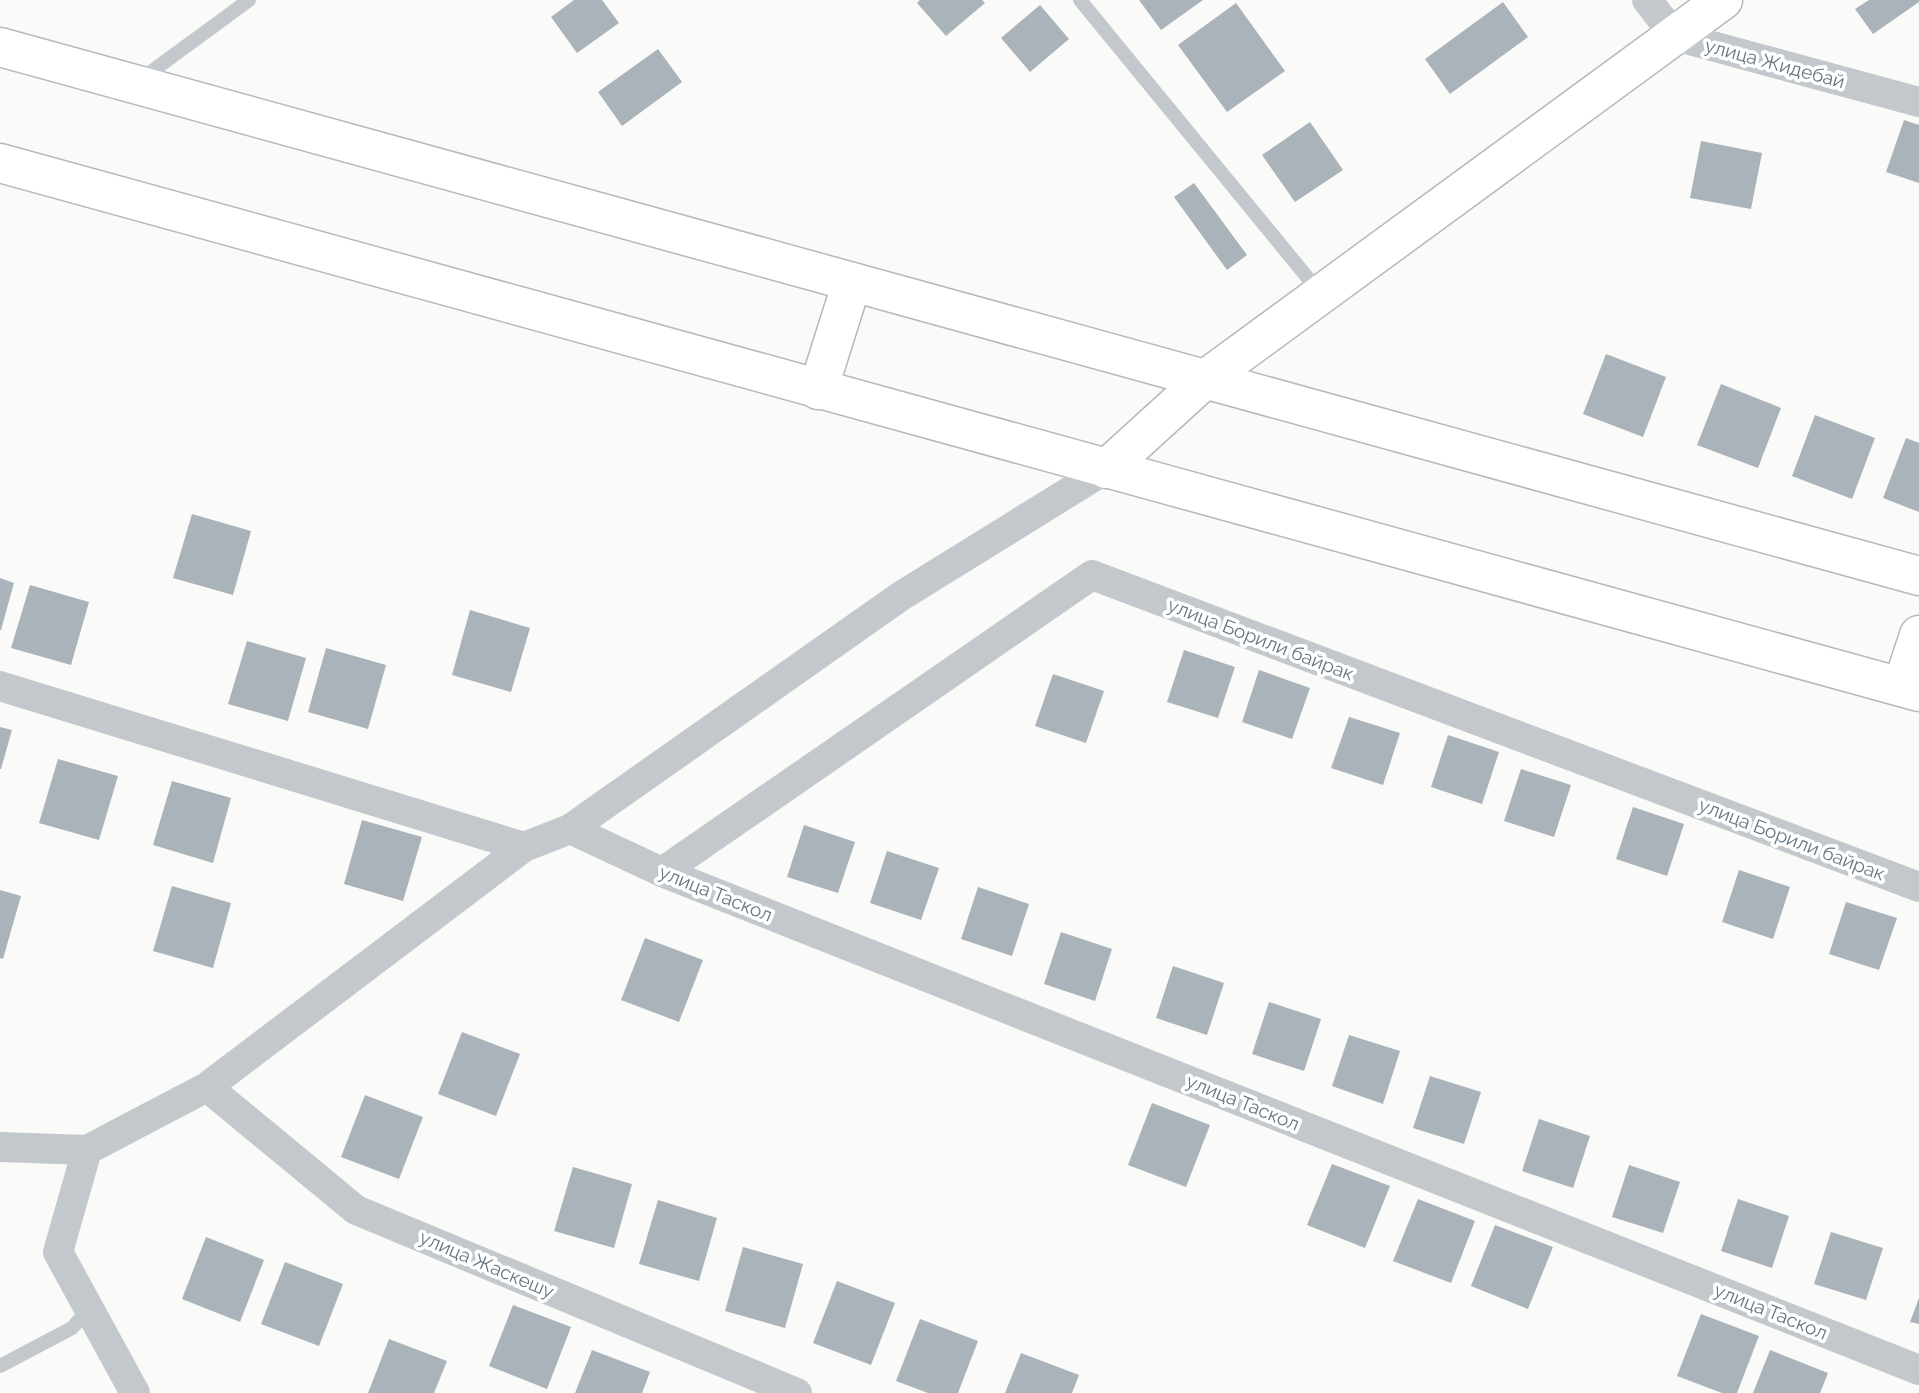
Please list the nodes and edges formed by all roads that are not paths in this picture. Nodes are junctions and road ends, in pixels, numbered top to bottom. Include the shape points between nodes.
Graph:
1 (249, 0) edge
2 (1080, 0) edge
3 (1647, 0) edge
4 (1723, 0) edge
5 (1675, 36) junction
6 (0, 47) edge
7 (134, 85) junction
8 (1919, 102) edge
9 (0, 163) edge
10 (852, 282) junction
11 (1321, 295) junction
12 (1204, 380) junction
13 (818, 390) junction
14 (1106, 469) junction
15 (1919, 576) edge
16 (1919, 635) edge
17 (0, 686) edge
18 (1911, 690) edge
19 (570, 829) junction
20 (524, 847) junction
21 (662, 872) junction
22 (1919, 887) edge
23 (207, 1087) junction
24 (0, 1147) edge
25 (87, 1150) junction
26 (89, 1309) junction
27 (0, 1366) edge
28 (1919, 1370) edge
29 (135, 1393) edge
30 (797, 1393) edge

1 - 7 lane
2 - 11 lane
3 - 5 street
4 - 5 main road
5 - 8 street, улица Жидебай
5 - 11 main road
6 - 7 main road
7 - 10 main road
9 - 13 main road
10 - 12 main road
10 - 13 main road
11 - 12 main road
12 - 14 main road
12 - 15 main road
13 - 14 main road
14 - 18 main road
14 - 19 street via 901,596
16 - 18 main road
17 - 20 street
19 - 20 street
19 - 21 street, улица Таскол
20 - 23 street
21 - 22 street, улица Борили байрак via 1092,575
21 - 28 street, улица Таскол
23 - 25 street
23 - 30 street, улица Жаскешу via 356,1209
24 - 25 street
25 - 26 street via 58,1252
26 - 27 lane via 72,1328
26 - 29 street

